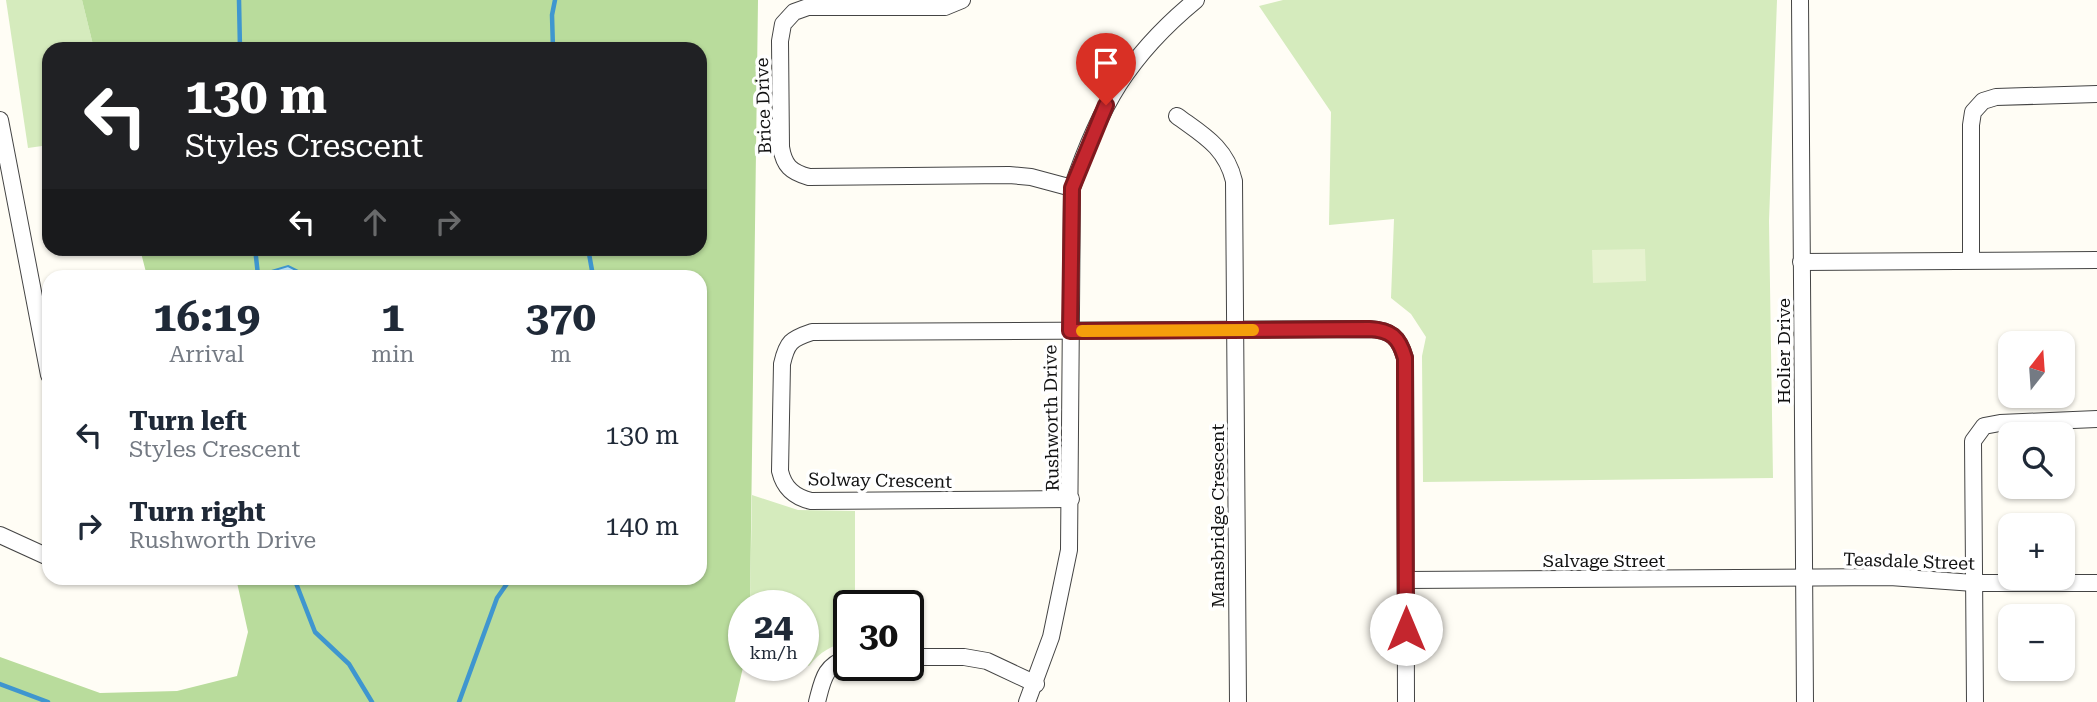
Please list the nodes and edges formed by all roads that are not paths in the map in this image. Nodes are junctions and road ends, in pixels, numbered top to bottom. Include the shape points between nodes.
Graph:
1 (962, 0) edge
2 (1196, 0) edge
3 (1800, 0) edge
4 (2097, 94) edge
5 (1177, 116) dead end
6 (0, 120) edge
7 (1072, 188) junction
8 (7, 202) edge
9 (1971, 260) junction
10 (2097, 260) edge
11 (1801, 262) junction
12 (1236, 330) junction
13 (1070, 331) junction
14 (42, 345) edge
15 (2097, 419) edge
16 (1071, 499) junction
17 (0, 535) edge
18 (42, 554) edge
19 (1803, 578) junction
20 (1406, 580) junction
21 (1975, 583) junction
22 (2097, 583) edge
23 (924, 656) edge
24 (833, 665) edge
25 (1035, 684) junction
26 (817, 702) edge
27 (1027, 702) edge
28 (1238, 702) edge
29 (1406, 702) edge
30 (1805, 702) edge
31 (1975, 702) edge

1 - 7 street, Brice Drive via 945,7 808,7 794,12 783,24 780,41 783,161 792,172 809,177 1009,175
2 - 7 street, Rushworth Drive via 1159,33 1119,82
3 - 11 street, Holier Drive
4 - 9 street via 1996,97 1973,112
5 - 12 street, Mansbridge Crescent via 1214,144 1231,165
6 - 8 street
7 - 13 street, Rushworth Drive
8 - 14 street
9 - 10 street
9 - 11 street
11 - 19 street, Holier Drive
12 - 13 street
12 - 20 street via 1384,330 1395,335 1405,358
12 - 28 street, Mansbridge Crescent
13 - 16 street, Rushworth Drive
13 - 16 street, Solway Crescent via 812,332 796,337 786,348 782,364 780,471 788,489 811,501
15 - 21 street via 1983,426 1973,441
16 - 25 street, Rushworth Drive via 1062,592
17 - 18 street
19 - 20 street, Salvage Street
19 - 21 street, Teasdale Street via 1890,577
19 - 30 street, Holier Drive
20 - 29 street
21 - 22 street, Teasdale Street
21 - 31 street
23 - 25 street via 988,661
24 - 26 street
25 - 27 street, Rushworth Drive

